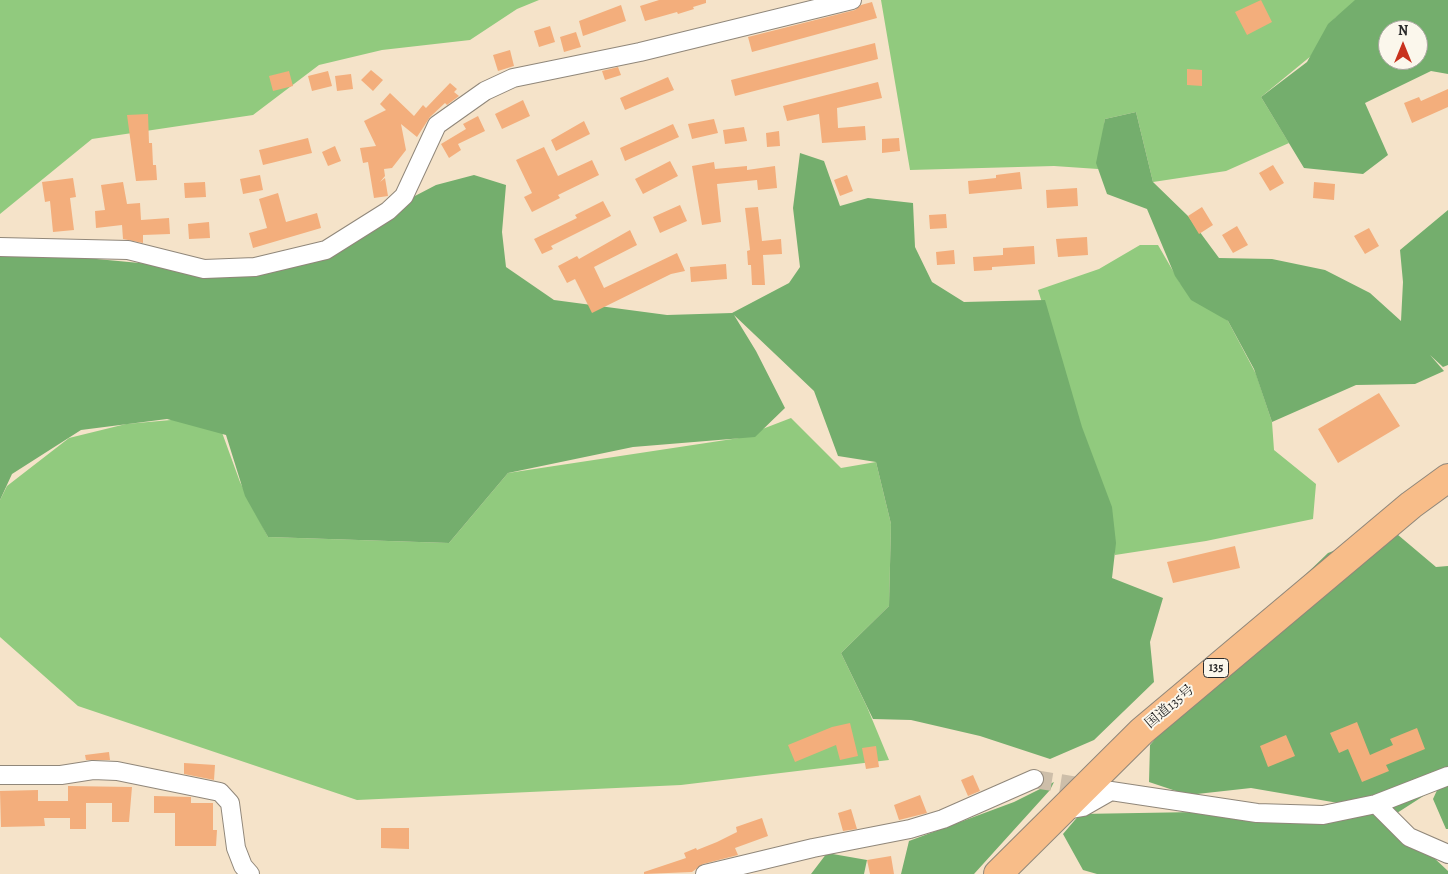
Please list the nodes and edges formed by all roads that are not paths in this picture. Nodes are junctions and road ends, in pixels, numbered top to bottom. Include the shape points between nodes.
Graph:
1 (852, 0) edge
2 (0, 247) edge
3 (1448, 478) edge
4 (0, 775) edge
5 (1448, 776) edge
6 (1034, 779) tunnel mouth
7 (1376, 804) junction
8 (1062, 810) junction
9 (1448, 854) edge
10 (250, 874) edge
11 (705, 874) edge
12 (998, 874) edge

1 - 2 street via 640,52 513,78 492,88 437,125 404,196 388,211 326,250 256,267 204,270 128,250
3 - 8 highway, 国道135号 / 135 via 1411,505 1149,724
4 - 10 street via 61,775 118,770 220,792 230,803 236,848
5 - 7 street
6 - 11 street via 910,829
7 - 8 street via 1322,815 1257,813 1111,791 1083,807
7 - 9 street via 1409,837
8 - 12 highway, 国道135号 / 135

